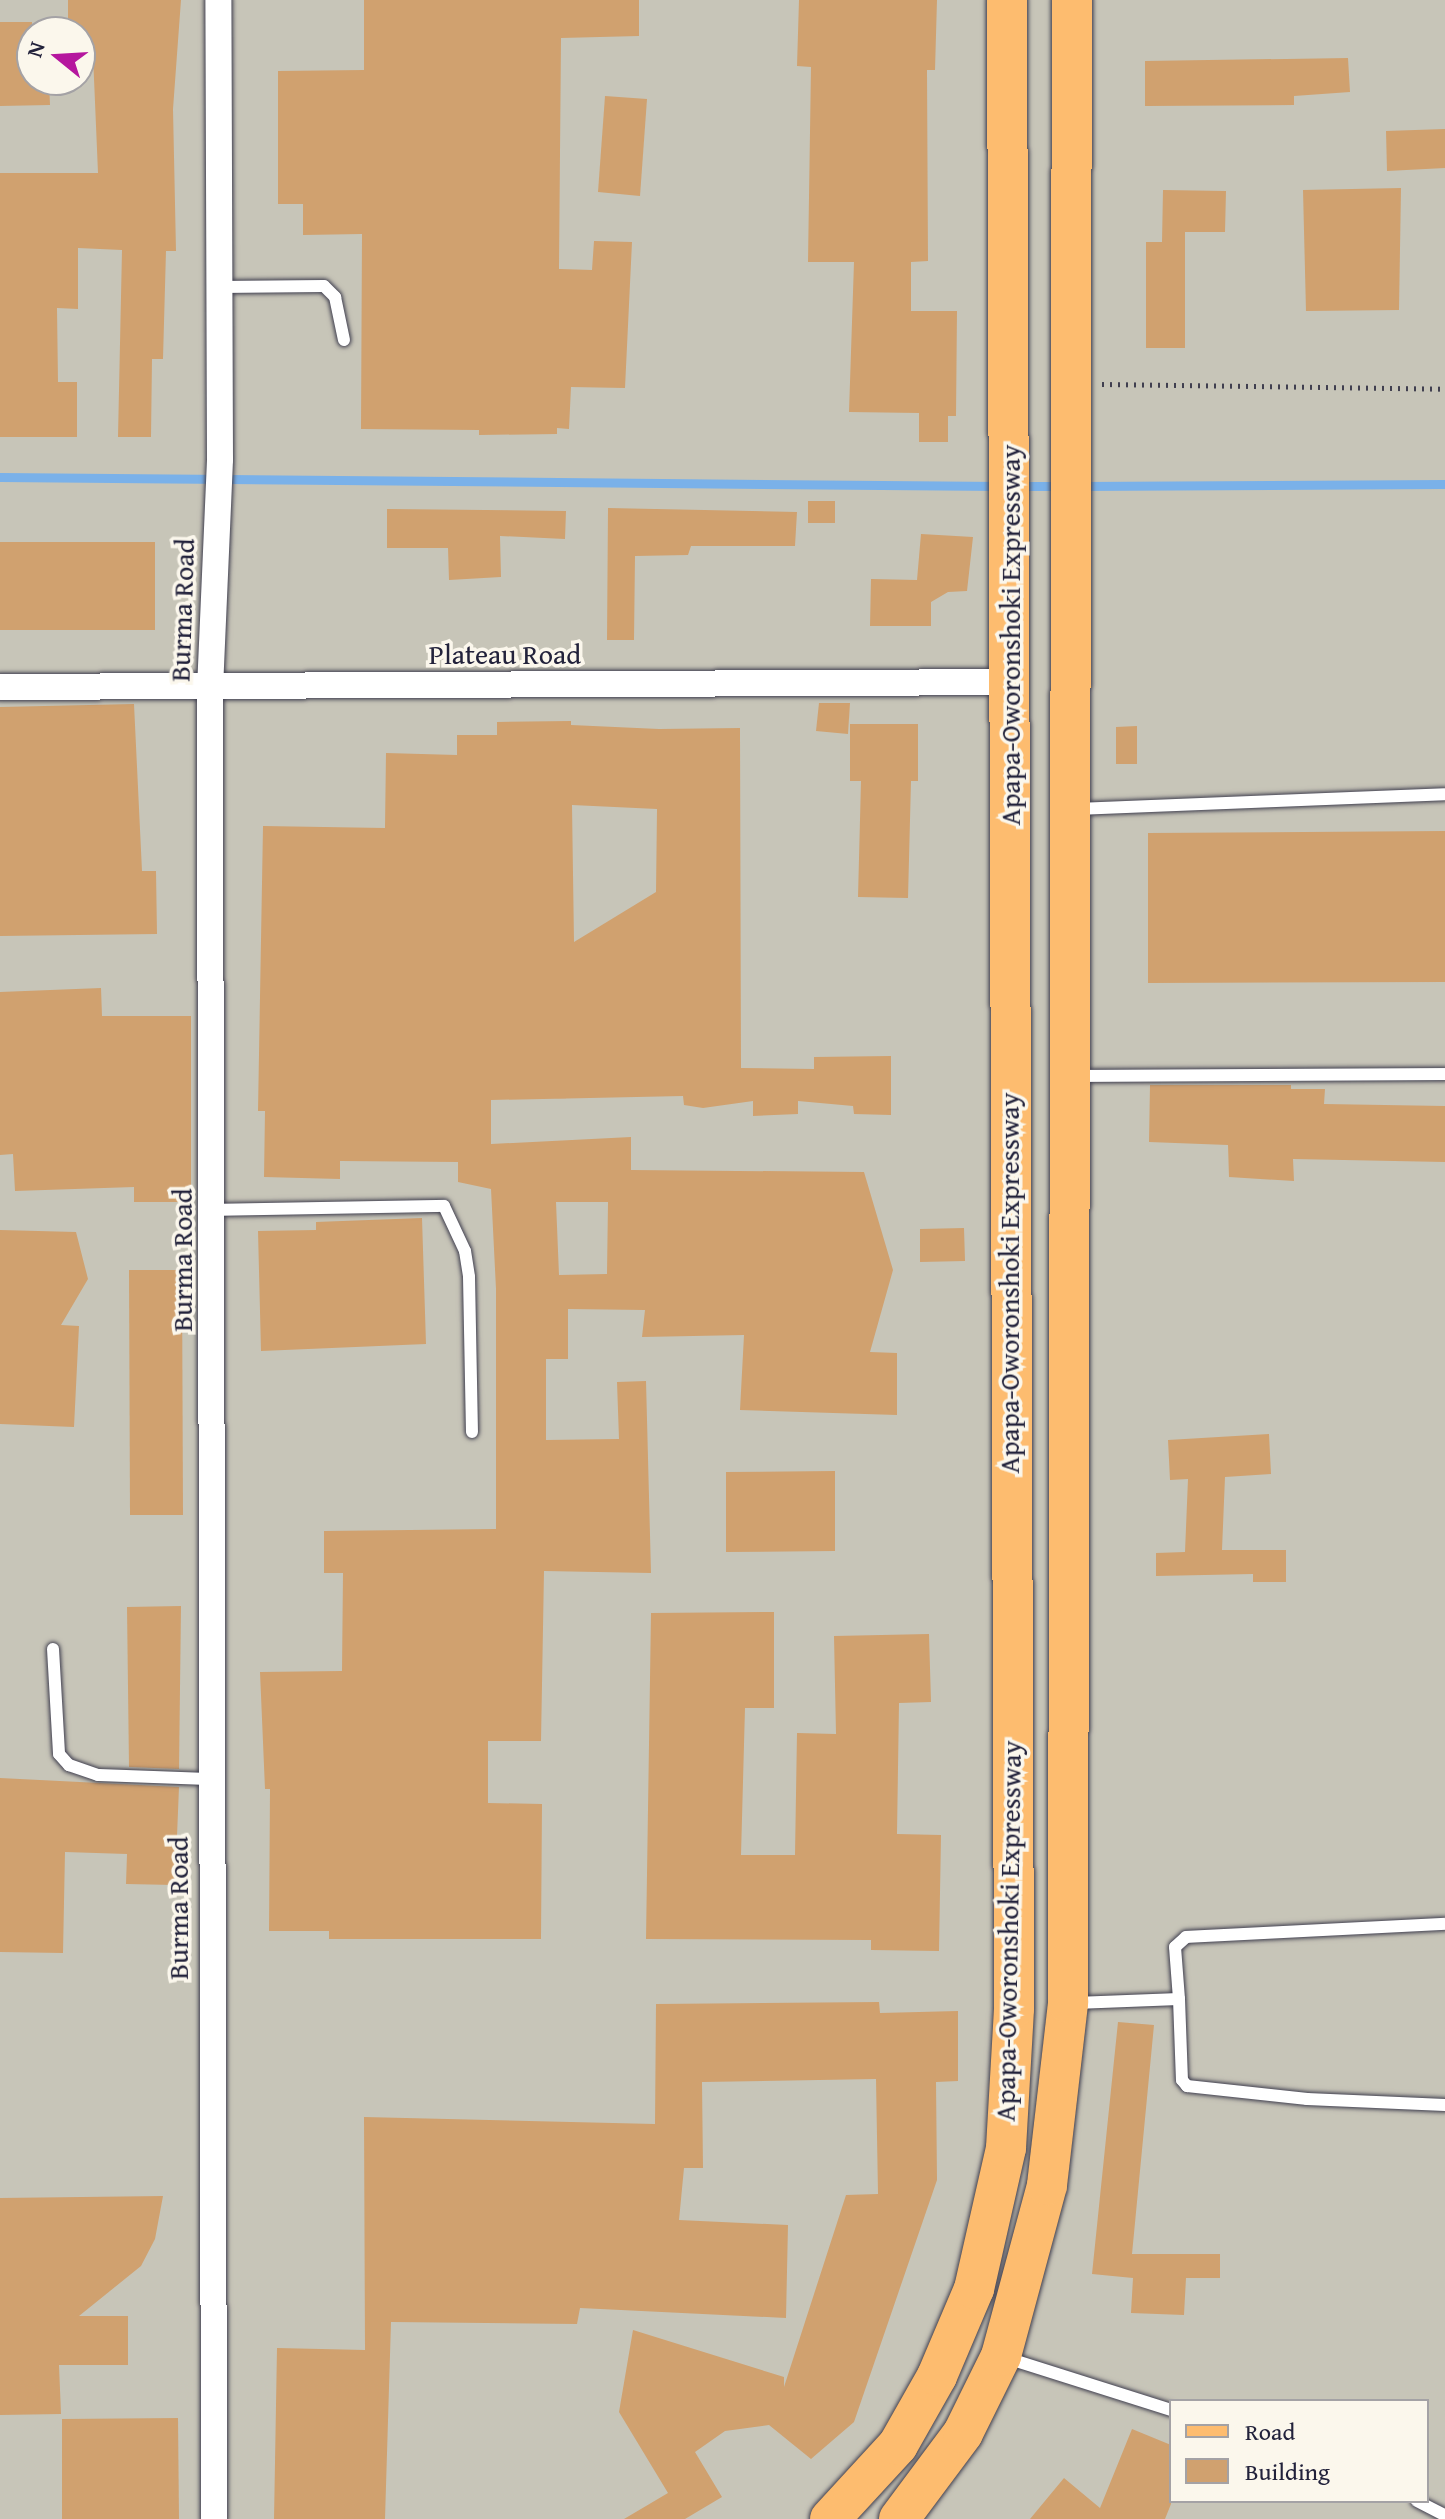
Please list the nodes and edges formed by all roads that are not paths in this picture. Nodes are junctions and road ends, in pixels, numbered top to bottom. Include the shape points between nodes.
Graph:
1 (218, 0) edge
2 (1007, 0) edge
3 (1072, 0) edge
4 (219, 287) junction
5 (344, 340) dead end
6 (1011, 682) junction
7 (0, 687) edge
8 (210, 689) junction
9 (1445, 794) edge
10 (1073, 809) junction
11 (1445, 1074) edge
12 (1073, 1076) junction
13 (213, 1210) junction
14 (472, 1432) dead end
15 (53, 1649) dead end
16 (209, 1779) junction
17 (1445, 1924) edge
18 (1179, 1999) junction
19 (1068, 2003) junction
20 (1445, 2105) edge
21 (1001, 2356) junction
22 (1169, 2409) edge
23 (1421, 2503) edge
24 (1445, 2515) edge
25 (909, 2516) edge
26 (214, 2519) edge
27 (830, 2519) edge

1 - 4 street, Burma Road
2 - 6 main road, Apapa-Oworonshoki Expressway
3 - 10 main road, Apapa-Oworonshoki Expressway
4 - 5 lane via 324,286 335,297
4 - 8 street, Burma Road via 220,459
6 - 8 street, Plateau Road
6 - 27 main road, Apapa-Oworonshoki Expressway via 1009,1582 1014,2008 1006,2148 974,2289 937,2376 898,2445
7 - 8 street, Plateau Road
8 - 13 street, Burma Road
9 - 10 lane
10 - 12 main road, Apapa-Oworonshoki Expressway
11 - 12 lane
12 - 19 main road, Apapa-Oworonshoki Expressway
13 - 14 lane via 444,1206 467,1264
13 - 16 street, Burma Road via 216,1601
15 - 16 lane via 59,1754 69,1765 98,1775
16 - 26 street, Burma Road
17 - 18 lane via 1186,1937 1175,1947
18 - 19 lane
18 - 20 lane via 1182,2080 1187,2086 1307,2099
19 - 21 main road, Apapa-Oworonshoki Expressway via 1047,2185
21 - 22 lane
21 - 25 main road, Apapa-Oworonshoki Expressway via 963,2433
23 - 24 lane

